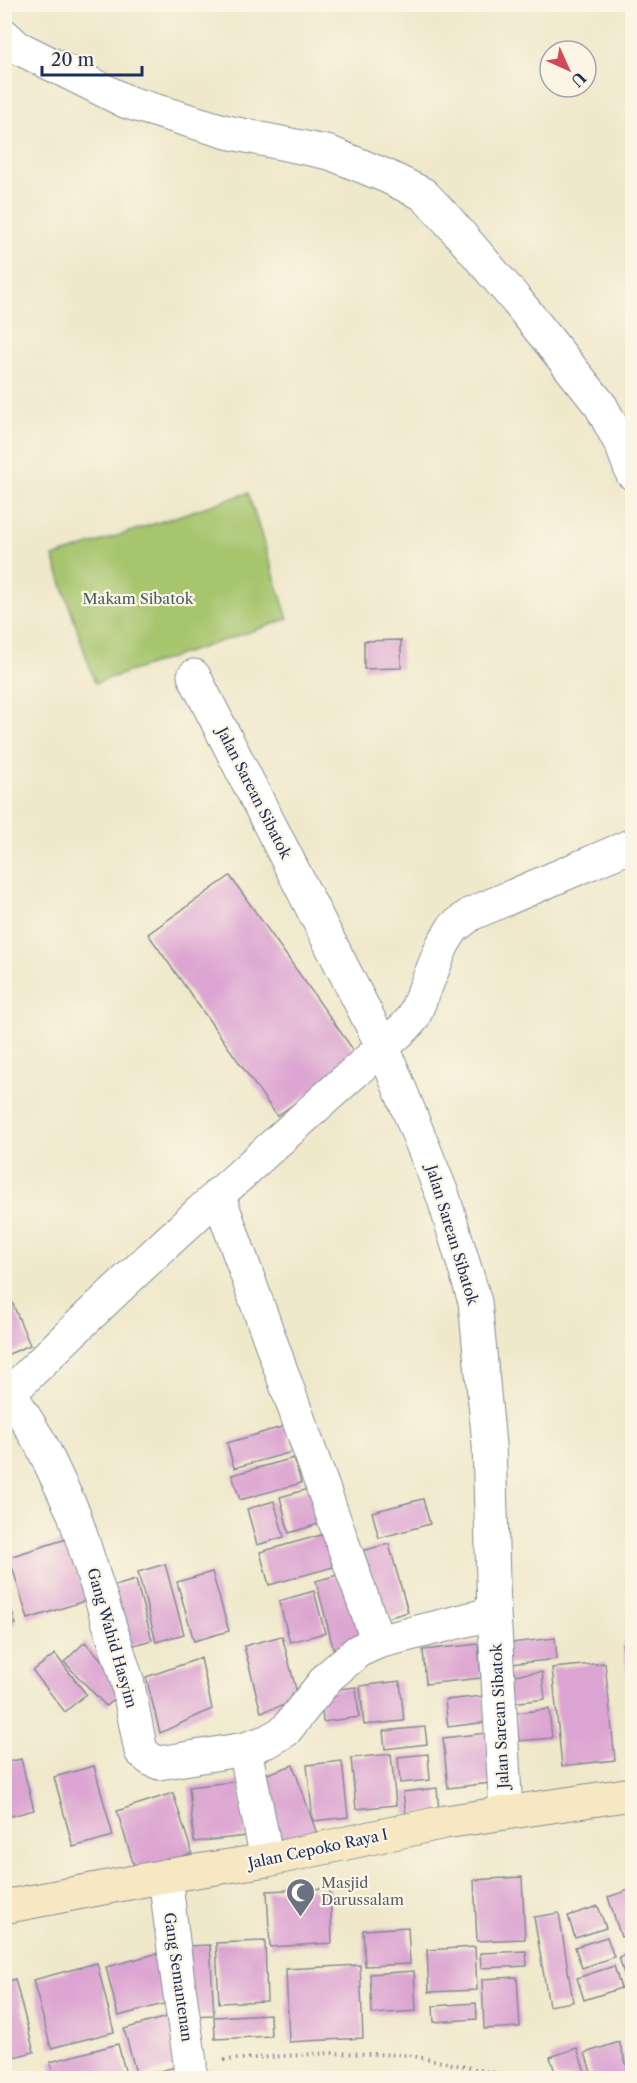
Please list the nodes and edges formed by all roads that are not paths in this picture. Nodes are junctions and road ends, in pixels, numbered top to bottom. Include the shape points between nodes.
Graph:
1 (4, 35) edge
2 (633, 473) edge
3 (194, 676) dead end
4 (633, 845) edge
5 (383, 1047) junction
6 (219, 1194) junction
7 (7, 1394) edge
8 (494, 1612) junction
9 (378, 1642) junction
10 (245, 1749) junction
11 (633, 1794) edge
12 (506, 1812) junction
13 (267, 1860) junction
14 (165, 1876) junction
15 (4, 1907) edge
16 (190, 2070) edge

1 - 2 street via 17,47 127,102 227,132 330,153 423,194 509,291 601,406
3 - 5 street, Jalan Sarean Sibatok
4 - 5 street via 471,914 453,928 413,1018
5 - 6 street
5 - 8 street, Jalan Sarean Sibatok via 443,1196 476,1302 489,1444
6 - 7 street
6 - 9 street
7 - 10 street, Gang Wahid Hasyim via 41,1444 74,1514 127,1680 141,1751 159,1763
8 - 9 street, Gang Wahid Hasyim
8 - 12 street, Jalan Sarean Sibatok
9 - 10 street, Gang Wahid Hasyim via 342,1662 285,1731
10 - 13 street
11 - 12 main road, Jalan Cepoko Raya I
12 - 13 main road, Jalan Cepoko Raya I
13 - 14 main road, Jalan Cepoko Raya I
14 - 15 main road, Jalan Cepoko Raya I
14 - 16 street, Gang Semantenan

